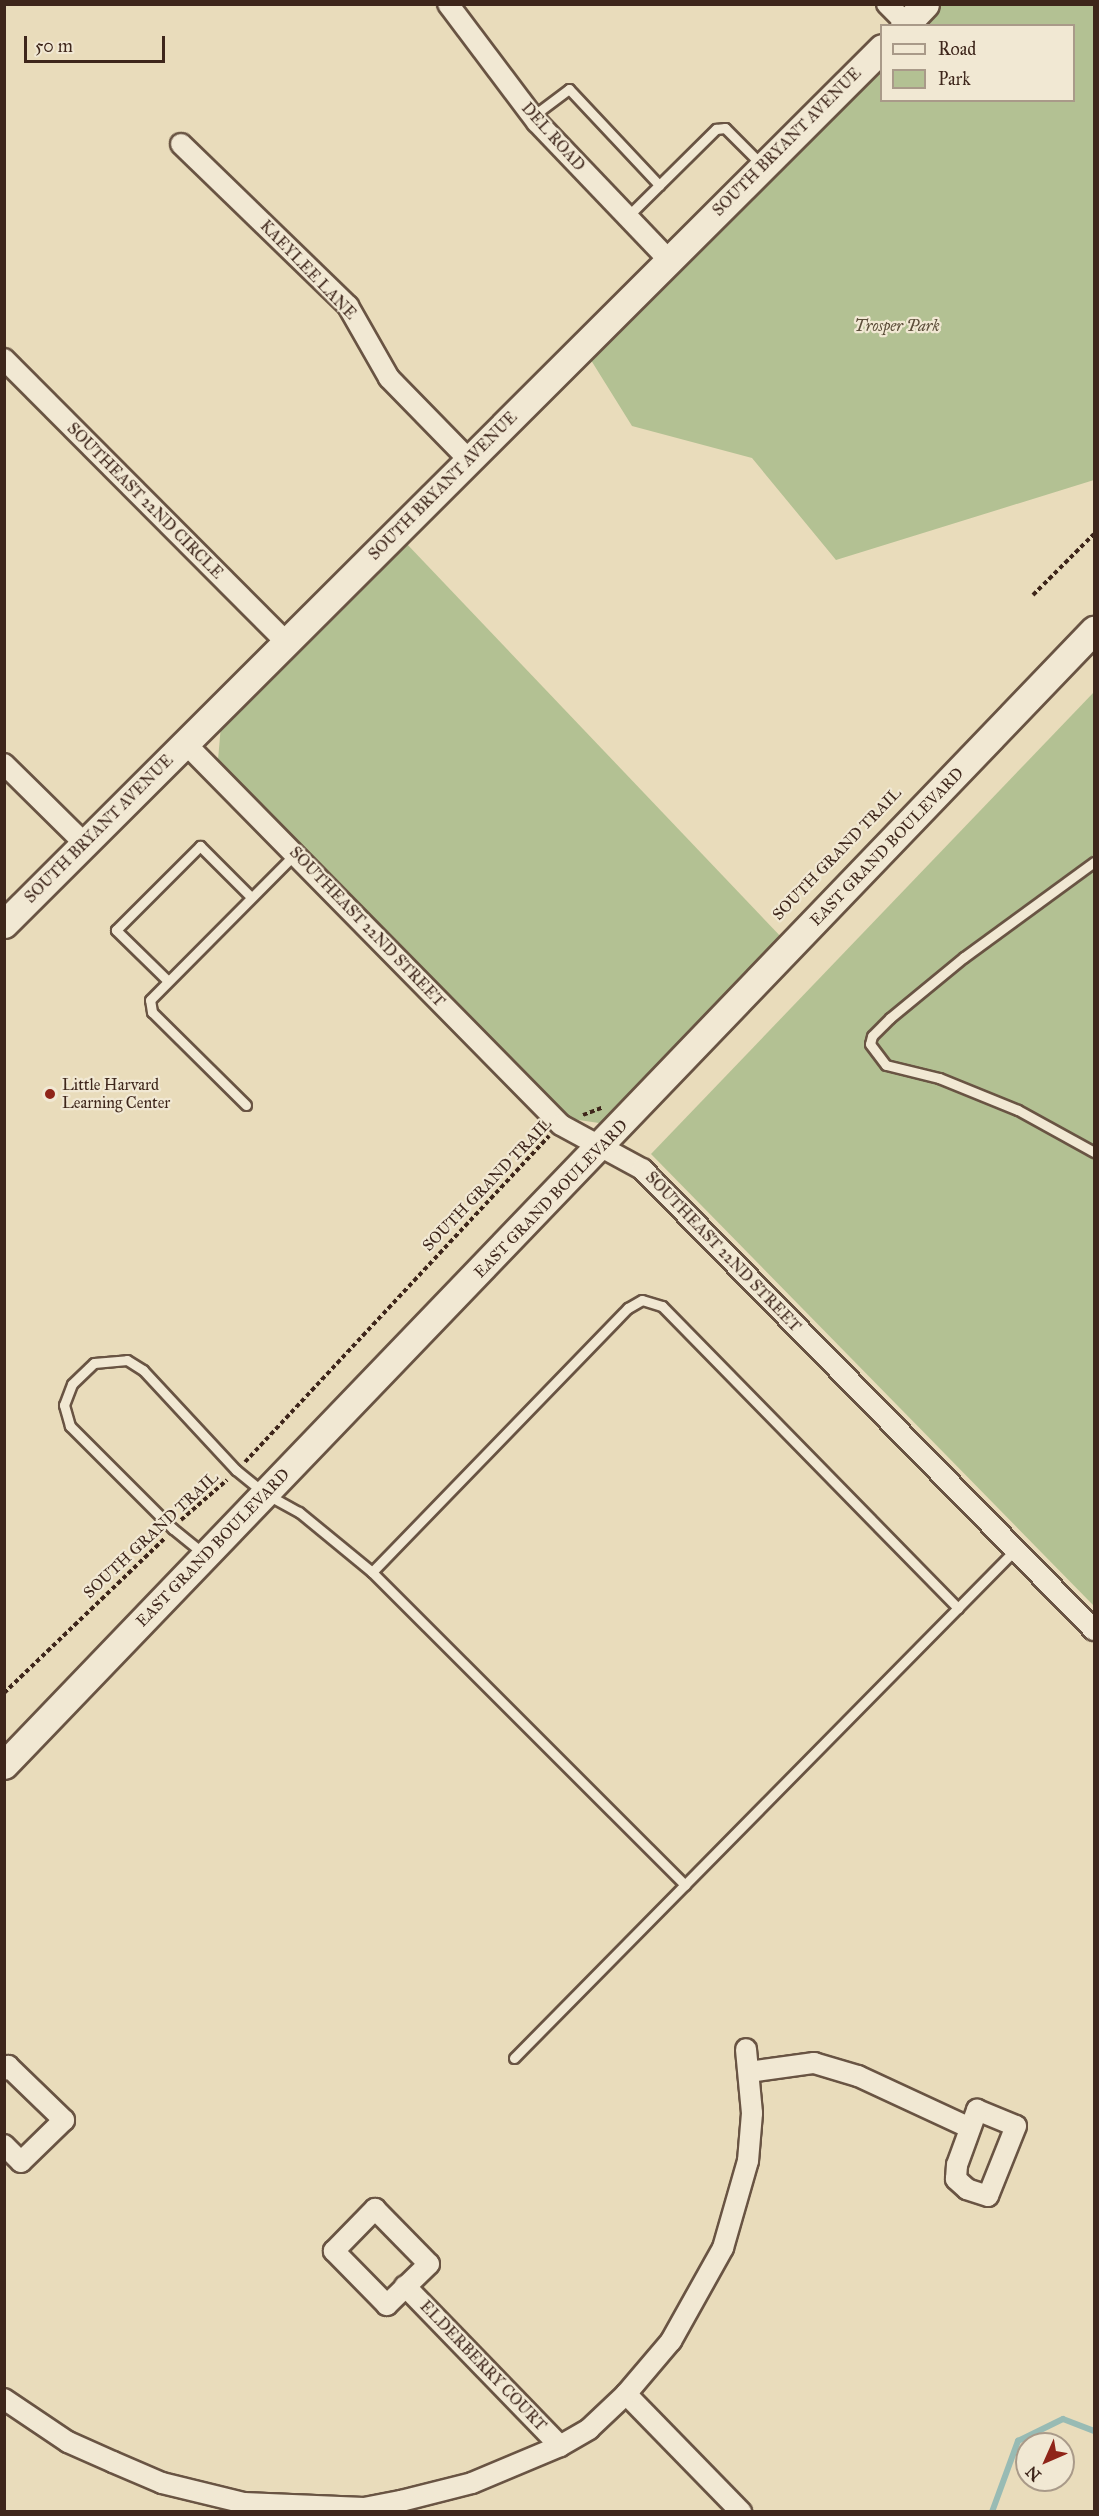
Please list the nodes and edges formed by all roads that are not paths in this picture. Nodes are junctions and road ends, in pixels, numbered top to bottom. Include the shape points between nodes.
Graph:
1 (448, 4) edge
2 (887, 4) edge
3 (911, 18) edge
4 (880, 50) edge
5 (533, 116) junction
6 (181, 144) dead end
7 (763, 166) junction
8 (659, 185) junction
9 (627, 216) junction
10 (669, 260) junction
11 (4, 359) edge
12 (469, 460) junction
13 (1095, 630) edge
14 (286, 642) junction
15 (184, 742) junction
16 (4, 764) edge
17 (84, 844) junction
18 (295, 854) junction
19 (1095, 862) edge
20 (251, 897) junction
21 (4, 924) edge
22 (168, 981) junction
23 (246, 1105) dead end
24 (603, 1145) junction
25 (1095, 1152) edge
26 (266, 1494) junction
27 (1015, 1550) junction
28 (206, 1556) junction
29 (372, 1572) junction
30 (958, 1608) junction
31 (1095, 1630) edge
32 (11, 1754) edge
33 (685, 1885) junction
34 (746, 2049) dead end
35 (513, 2058) dead end
36 (4, 2070) edge
37 (749, 2072) junction
38 (970, 2128) dead end
39 (4, 2145) edge
40 (405, 2286) junction
41 (626, 2394) junction
42 (4, 2399) edge
43 (560, 2446) junction
44 (243, 2507) edge
45 (364, 2510) edge
46 (741, 2511) edge

1 - 5 street, DEL ROAD
2 - 3 street
4 - 7 street, SOUTH BRYANT AVENUE
5 - 8 lane via 569,89
5 - 9 street, DEL ROAD
6 - 12 street, KAEYLEE LANE via 348,306 389,378
7 - 8 lane via 725,128 716,129
7 - 10 street, SOUTH BRYANT AVENUE
8 - 9 lane
9 - 10 street, DEL ROAD
10 - 12 street, SOUTH BRYANT AVENUE
11 - 14 street, SOUTHEAST 22ND CIRCLE
12 - 14 street, SOUTH BRYANT AVENUE
13 - 24 street, EAST GRAND BOULEVARD
14 - 15 street, SOUTH BRYANT AVENUE
15 - 17 street, SOUTH BRYANT AVENUE
15 - 18 street, SOUTHEAST 22ND STREET
16 - 17 street
17 - 21 street, SOUTH BRYANT AVENUE
18 - 20 lane
18 - 24 street, SOUTHEAST 22ND STREET via 561,1125
19 - 25 lane via 956,964 890,1018 870,1044 886,1065 939,1078 1018,1110
20 - 22 lane
20 - 22 lane via 200,846 116,930
22 - 23 lane via 150,1000 152,1012
24 - 26 street, EAST GRAND BOULEVARD
24 - 27 street, SOUTHEAST 22ND STREET via 642,1168
26 - 28 street, EAST GRAND BOULEVARD
26 - 28 lane via 236,1470 163,1389 127,1360 94,1363 72,1384 64,1405 70,1426 173,1529
26 - 29 lane via 299,1512
27 - 30 lane
27 - 31 street, SOUTHEAST 22ND STREET
28 - 32 street, EAST GRAND BOULEVARD
29 - 30 lane via 628,1308 642,1299 662,1306
29 - 33 lane
30 - 33 lane
33 - 35 lane
34 - 37 street
36 - 39 street via 8,2066 64,2120 21,2162
37 - 38 street via 814,2063 858,2076
37 - 41 street via 752,2113 748,2161 723,2248 671,2341
40 - 40 street, ELDERBERRY COURT via 429,2264 375,2209 334,2250 387,2305
40 - 43 street, ELDERBERRY COURT
41 - 43 street via 588,2429
41 - 46 street
42 - 44 street via 68,2442 162,2482
43 - 45 street via 472,2483
44 - 45 street

